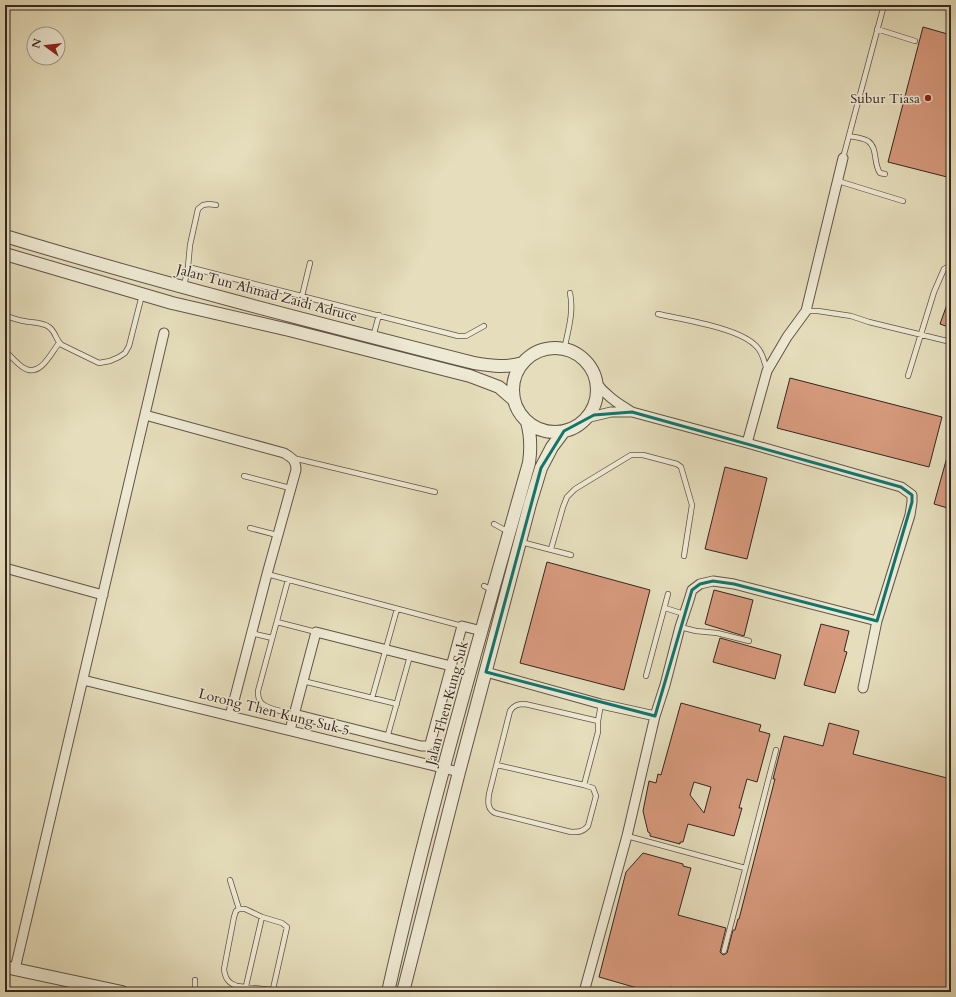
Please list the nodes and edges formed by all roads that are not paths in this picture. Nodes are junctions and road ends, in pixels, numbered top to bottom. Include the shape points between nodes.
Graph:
1 (836, 5) edge
2 (847, 5) edge
3 (884, 5) edge
4 (877, 29) junction
5 (915, 41) dead end
6 (849, 136) junction
7 (844, 158) joint
8 (885, 174) dead end
9 (838, 181) junction
10 (903, 201) dead end
11 (216, 205) dead end
12 (5, 236) edge
13 (5, 254) edge
14 (310, 263) dead end
15 (951, 265) edge
16 (188, 267) junction
17 (183, 287) junction
18 (570, 293) dead end
19 (142, 295) junction
20 (302, 296) junction
21 (806, 311) junction
22 (658, 314) dead end
23 (5, 316) edge
24 (379, 316) junction
25 (484, 326) dead end
26 (164, 333) dead end
27 (921, 335) junction
28 (373, 337) junction
29 (951, 342) edge
30 (59, 343) junction
31 (564, 350) junction
32 (5, 351) edge
33 (523, 363) junction
34 (767, 371) junction
35 (908, 376) dead end
36 (595, 381) junction
37 (514, 400) junction
38 (632, 412) junction
39 (145, 415) junction
40 (586, 418) junction
41 (527, 422) junction
42 (564, 431) junction
43 (747, 443) junction
44 (293, 458) junction
45 (244, 476) dead end
46 (290, 488) junction
47 (435, 492) dead end
48 (494, 524) dead end
49 (250, 528) dead end
50 (510, 531) junction
51 (277, 535) junction
52 (519, 542) junction
53 (551, 549) junction
54 (571, 555) dead end
55 (684, 556) dead end
56 (5, 568) edge
57 (267, 574) junction
58 (288, 580) junction
59 (668, 594) dead end
60 (103, 595) junction
61 (665, 608) junction
62 (397, 609) junction
63 (684, 614) junction
64 (877, 621) junction
65 (277, 622) junction
66 (462, 626) junction
67 (680, 627) junction
68 (482, 631) junction
69 (316, 632) junction
70 (251, 633) junction
71 (272, 638) junction
72 (749, 641) dead end
73 (386, 650) junction
74 (410, 656) junction
75 (451, 666) junction
76 (486, 672) junction
77 (646, 676) dead end
78 (83, 680) junction
79 (303, 681) junction
80 (862, 688) dead end
81 (372, 698) junction
82 (397, 704) junction
83 (601, 704) junction
84 (294, 714) junction
85 (230, 716) junction
86 (655, 716) junction
87 (598, 721) junction
88 (290, 730) junction
89 (360, 730) junction
90 (387, 738) junction
91 (355, 746) junction
92 (776, 750) dead end
93 (497, 766) junction
94 (444, 768) junction
95 (459, 772) junction
96 (584, 785) junction
97 (627, 836) junction
98 (745, 868) junction
99 (230, 880) dead end
100 (239, 909) junction
101 (262, 917) junction
102 (724, 951) dead end
103 (10, 968) edge
104 (195, 980) dead end
105 (237, 986) junction
106 (246, 986) junction
107 (99, 990) edge
108 (273, 990) junction
109 (122, 992) edge
110 (195, 992) edge
111 (234, 992) edge
112 (290, 992) edge
113 (388, 992) edge
114 (403, 992) edge
115 (584, 992) edge

1 - 2 lane
3 - 4 lane
4 - 5 lane
4 - 6 lane
6 - 7 lane
6 - 8 lane via 867,140 871,144 877,168 880,173
7 - 9 street
9 - 10 lane
9 - 21 street
11 - 16 lane via 208,204 198,209
12 - 17 street, Jalan Tun Ahmad Zaidi Adruce
13 - 19 street, Jalan Tun Ahmad Zaidi Adruce
14 - 20 lane
15 - 27 lane via 941,274
16 - 17 lane
16 - 20 lane
17 - 28 street, Jalan Tun Ahmad Zaidi Adruce
18 - 31 lane via 572,311
19 - 30 lane via 129,346 119,357 98,363
19 - 37 street, Jalan Tun Ahmad Zaidi Adruce via 470,376 499,387
20 - 24 lane
21 - 27 lane via 851,316
21 - 34 street
22 - 34 lane via 740,334 758,347
23 - 30 lane via 43,324 56,334
24 - 25 lane via 458,336 466,336
24 - 28 lane
26 - 39 street
27 - 29 lane
27 - 35 lane
28 - 33 street, Jalan Tun Ahmad Zaidi Adruce via 497,367
30 - 32 lane via 44,364 33,370 23,367
31 - 33 street via 553,348 542,351
31 - 36 street via 584,361
33 - 37 street via 516,374
34 - 43 street
36 - 38 street via 606,395
36 - 40 street via 596,394
37 - 41 street
38 - 40 street via 611,412
38 - 43 street
39 - 44 street via 274,449
39 - 60 street
40 - 42 street
41 - 42 street via 545,431
41 - 50 street, Jalan Then Kung Suk via 531,434 529,463
42 - 52 street, Jalan Then Kung Suk via 541,468
43 - 64 street via 901,486 912,495 910,515
44 - 46 street via 296,470
44 - 47 lane
45 - 46 lane
46 - 51 street
48 - 50 lane
49 - 51 lane
50 - 68 street, Jalan Then Kung Suk via 489,588
51 - 57 street
52 - 53 lane
52 - 76 street, Jalan Then Kung Suk
53 - 54 lane
53 - 55 lane via 563,507 575,488 631,455 643,455 677,464 681,468 692,505
56 - 60 street
57 - 58 lane
57 - 70 street
58 - 62 lane
58 - 65 lane
59 - 61 lane
60 - 78 street
61 - 63 lane
61 - 77 lane
62 - 66 lane
62 - 73 lane
63 - 64 street via 692,590 700,584 713,581 734,584
63 - 67 street
64 - 80 street
65 - 69 lane
65 - 71 lane
66 - 68 street
66 - 75 street
67 - 72 lane
67 - 86 street
68 - 94 street, Jalan Then Kung Suk
69 - 73 street
69 - 79 street
70 - 71 lane
70 - 85 street
71 - 84 lane via 258,691 259,700 267,707
73 - 74 street
73 - 81 lane
74 - 75 street
74 - 82 lane
75 - 90 street via 430,744 421,746
76 - 83 street
76 - 95 street, Jalan Then Kung Suk
78 - 85 street, Lorong Then Kung Suk 5
78 - 103 street
79 - 81 lane
79 - 84 street
81 - 82 lane
82 - 90 lane
83 - 86 street
83 - 87 lane
84 - 88 street
84 - 89 street
85 - 88 street, Lorong Then Kung Suk 5
86 - 97 street
87 - 93 lane via 525,704 516,705 510,711
87 - 96 lane via 598,732
88 - 91 street, Lorong Then Kung Suk 5
89 - 90 street
89 - 91 street
91 - 94 street, Lorong Then Kung Suk 5
92 - 98 lane
93 - 96 lane
93 - 96 lane via 489,794 488,803 491,811 571,832 580,833 588,826 596,796 593,788
94 - 95 street, Lorong Then Kung Suk 5
94 - 113 street, Jalan Then Kung Suk
95 - 114 street, Jalan Then Kung Suk
97 - 98 lane
97 - 115 street
98 - 102 lane
99 - 100 lane
100 - 101 lane
100 - 105 lane via 234,917 224,970 226,978
101 - 106 lane
101 - 108 lane via 282,923 287,928
103 - 107 street
104 - 110 lane
105 - 106 lane
105 - 111 lane
106 - 108 lane
107 - 109 street
108 - 112 lane

